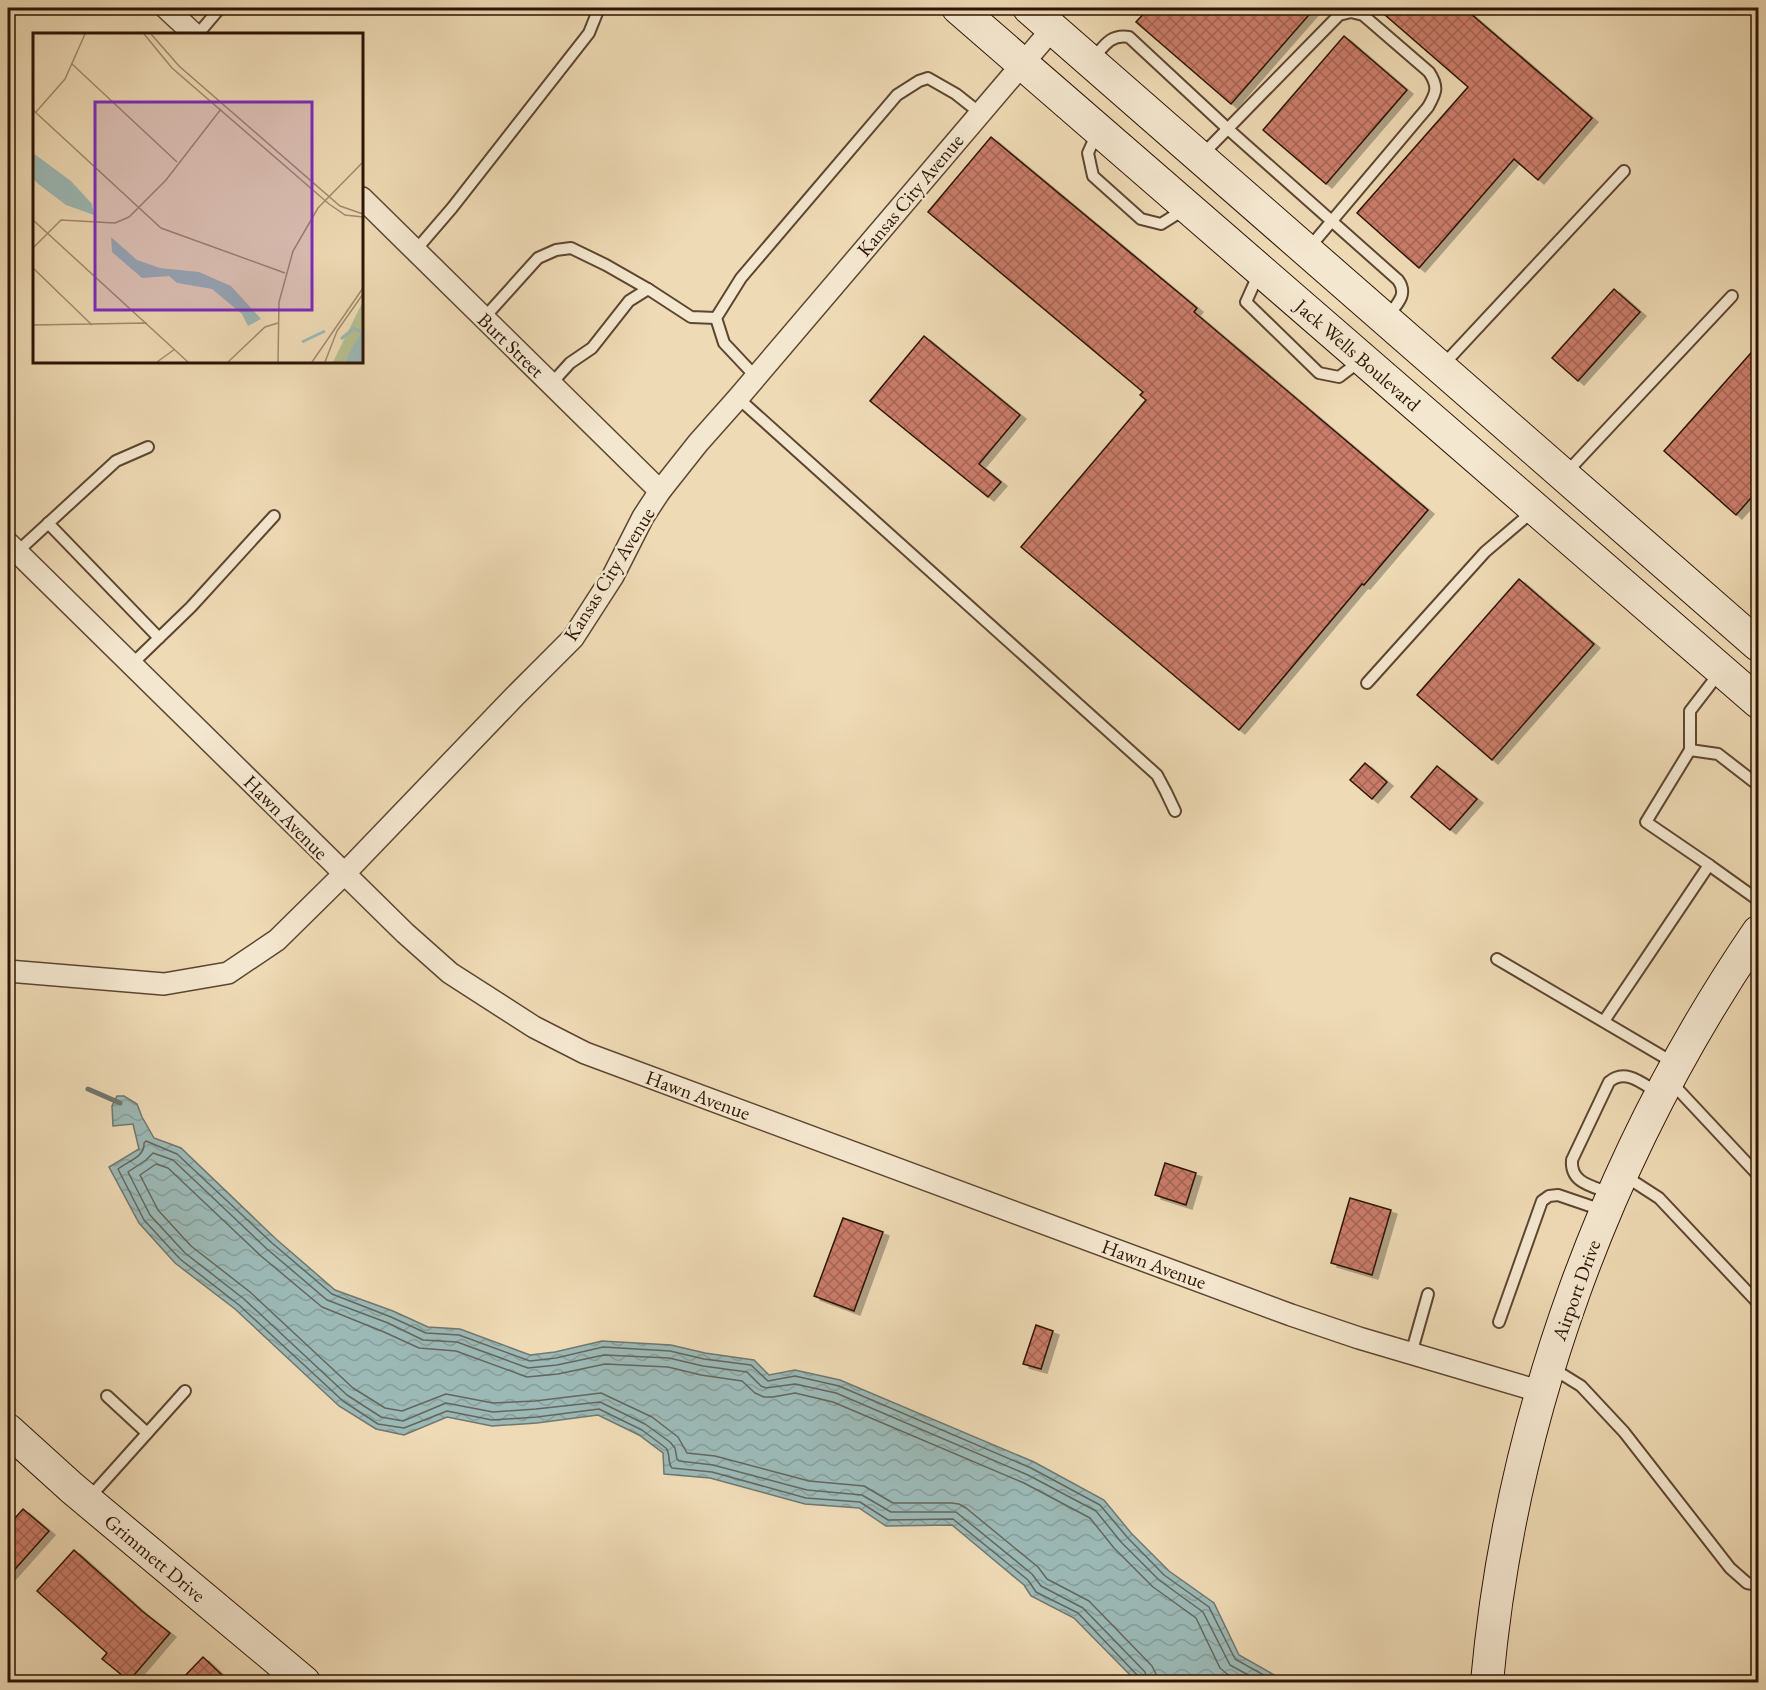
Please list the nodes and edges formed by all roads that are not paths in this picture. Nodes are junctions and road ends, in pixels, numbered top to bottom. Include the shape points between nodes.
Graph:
1 (166, 8) edge
2 (220, 8) edge
3 (599, 8) edge
4 (958, 8) edge
5 (1029, 8) edge
6 (1053, 28) junction
7 (195, 33) edge
8 (197, 33) edge
9 (1090, 62) junction
10 (1022, 63) junction
11 (980, 113) junction
12 (1228, 129) junction
13 (1200, 157) junction
14 (1624, 171) dead end
15 (363, 199) edge
16 (1332, 221) junction
17 (415, 251) junction
18 (1307, 251) junction
19 (648, 289) junction
20 (1732, 296) dead end
21 (484, 318) junction
22 (716, 318) junction
23 (1385, 319) junction
24 (1441, 368) junction
25 (756, 377) junction
26 (551, 384) junction
27 (738, 398) junction
28 (1411, 401) junction
29 (148, 447) dead end
30 (1564, 475) junction
31 (660, 491) junction
32 (1535, 509) junction
33 (274, 516) dead end
34 (48, 523) junction
35 (12, 547) edge
36 (159, 638) junction
37 (1753, 640) edge
38 (131, 665) junction
39 (1722, 670) junction
40 (1367, 683) dead end
41 (1758, 702) edge
42 (1690, 750) junction
43 (1758, 785) edge
44 (1175, 812) dead end
45 (1709, 865) junction
46 (344, 874) junction
47 (1758, 900) edge
48 (1758, 932) edge
49 (1497, 958) dead end
50 (8, 971) edge
51 (1604, 1021) junction
52 (1669, 1079) junction
53 (1758, 1175) edge
54 (1613, 1193) junction
55 (1428, 1294) dead end
56 (1758, 1303) edge
57 (1499, 1322) dead end
58 (1411, 1354) junction
59 (1546, 1379) junction
60 (184, 1391) dead end
61 (107, 1396) dead end
62 (8, 1430) edge
63 (147, 1433) junction
64 (87, 1501) junction
65 (1758, 1585) edge
66 (304, 1683) edge
67 (1487, 1683) edge

1 - 7 street
2 - 8 lane
3 - 17 lane via 589,33
4 - 10 street, Jack Wells Boulevard
5 - 6 street
6 - 9 street
6 - 10 street, Kansas City Avenue
9 - 12 lane via 1108,41 1129,37
9 - 13 street
10 - 11 street, Kansas City Avenue
10 - 28 street, Jack Wells Boulevard
11 - 22 lane via 928,78 897,95 741,278
11 - 25 street, Kansas City Avenue
12 - 13 lane
12 - 16 lane
12 - 16 lane via 1339,15 1363,15 1429,72 1436,81 1436,94 1428,107
13 - 18 street
14 - 24 lane
15 - 17 street, Burt Street
16 - 18 lane
16 - 23 lane via 1401,285 1402,298
17 - 21 street, Burt Street
18 - 23 street
19 - 21 lane via 571,249 556,250 538,258
19 - 22 lane via 691,317
19 - 26 lane via 629,301 592,348 570,363
20 - 30 lane
21 - 26 street, Burt Street
22 - 25 lane via 723,343
23 - 24 street
24 - 28 street
24 - 30 street
25 - 27 street, Kansas City Avenue
26 - 31 street, Burt Street
27 - 31 street, Kansas City Avenue
27 - 44 lane via 1156,775
28 - 32 street, Jack Wells Boulevard
29 - 34 lane via 116,461
30 - 32 street
30 - 37 street
31 - 46 street, Kansas City Avenue via 573,639
32 - 39 street, Jack Wells Boulevard
32 - 40 lane via 1485,552
33 - 36 lane
34 - 35 lane
34 - 36 lane
35 - 38 street, Hawn Avenue
36 - 38 lane
37 - 39 street
38 - 46 street, Hawn Avenue
39 - 41 street, Jack Wells Boulevard
39 - 42 lane via 1690,711
42 - 43 lane via 1718,754
42 - 45 lane via 1646,822
45 - 47 lane
45 - 51 lane
46 - 50 street, Kansas City Avenue via 277,940 228,972 164,984
46 - 58 street, Hawn Avenue via 450,972 534,1027 585,1053 1291,1315
48 - 52 street, Airport Drive
49 - 51 lane
51 - 52 lane
52 - 53 lane
52 - 54 street, Airport Drive
52 - 54 lane via 1622,1075 1609,1082 1571,1169 1584,1183
54 - 56 lane via 1659,1198
54 - 57 lane via 1549,1196 1542,1202
54 - 59 street, Airport Drive
55 - 58 lane
58 - 59 street, Hawn Avenue
59 - 65 lane via 1581,1386 1624,1432 1730,1568 1747,1583
59 - 67 street, Airport Drive via 1504,1550
60 - 63 lane
61 - 63 lane
62 - 64 street, Grimmett Drive
63 - 64 lane
64 - 66 street, Grimmett Drive

